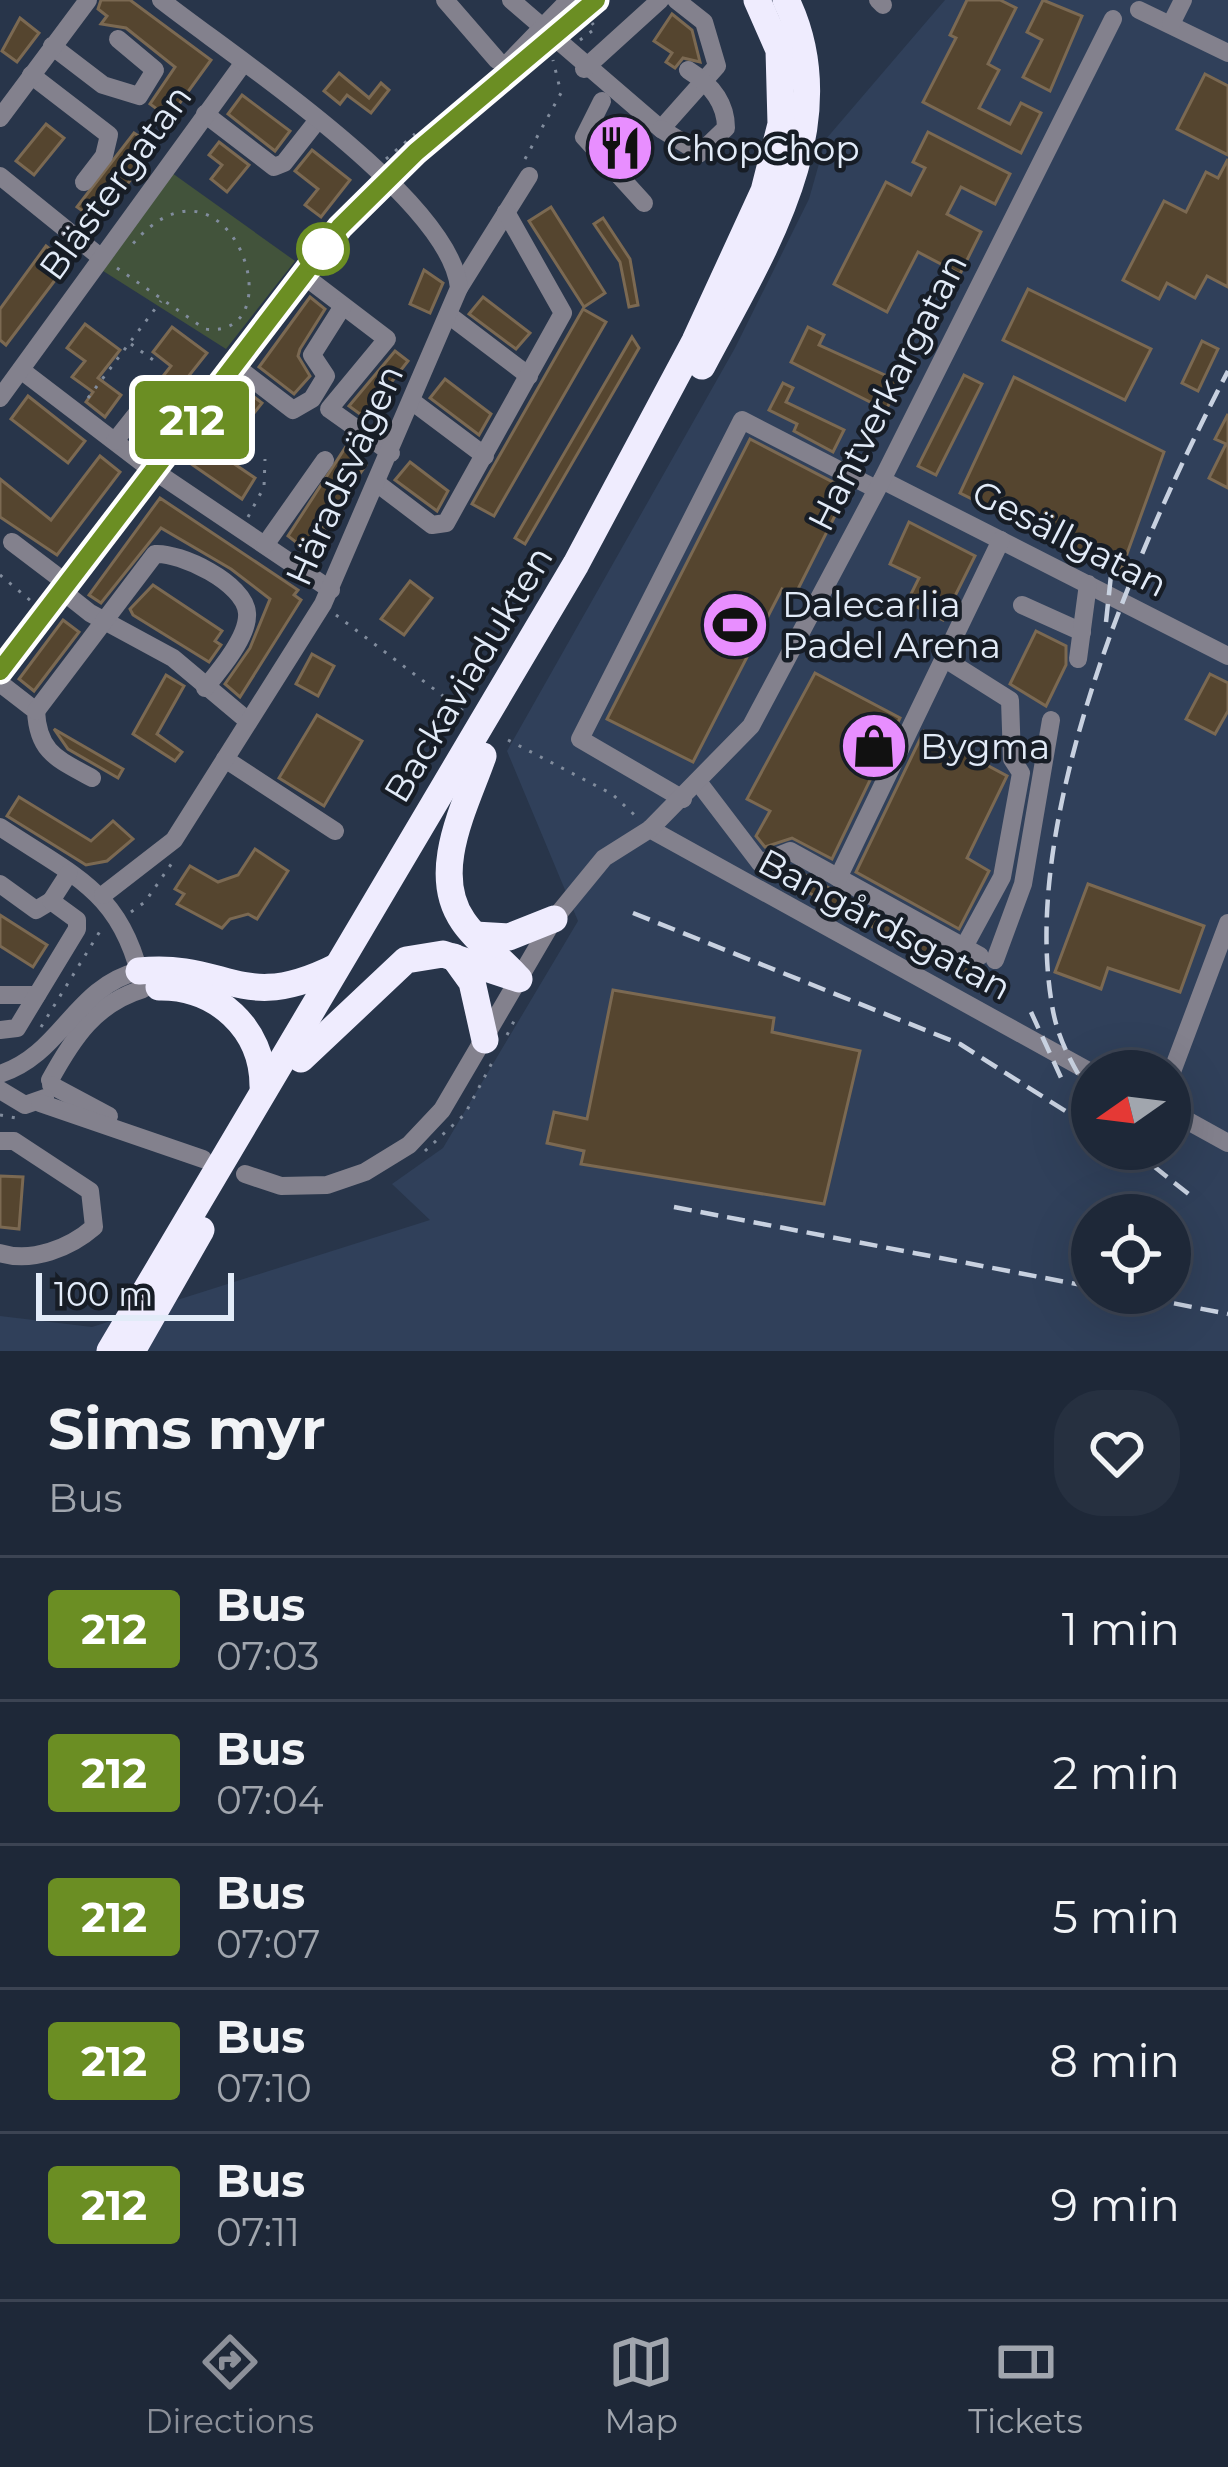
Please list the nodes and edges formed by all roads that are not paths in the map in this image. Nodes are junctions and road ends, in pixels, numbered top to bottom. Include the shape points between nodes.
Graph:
1 (88, 0) edge
2 (161, 0) edge
3 (445, 0) edge
4 (511, 0) edge
5 (660, 0) edge
6 (676, 0) edge
7 (757, 0) edge
8 (787, 0) edge
9 (1100, 0) edge
10 (1183, 0) edge
11 (582, 4) edge
12 (1140, 5) edge
13 (1113, 19) junction
14 (1171, 24) junction
15 (118, 39) dead end
16 (553, 39) junction
17 (52, 46) junction
18 (1228, 53) edge
19 (242, 64) junction
20 (498, 69) junction
21 (584, 69) junction
22 (688, 70) dead end
23 (31, 75) junction
24 (707, 82) junction
25 (602, 101) dead end
26 (206, 114) junction
27 (0, 118) edge
28 (317, 121) junction
29 (661, 129) junction
30 (526, 170) road end
31 (0, 176) edge
32 (388, 176) junction
33 (84, 182) dead end
34 (644, 203) dead end
35 (506, 212) junction
36 (99, 256) junction
37 (303, 275) junction
38 (459, 288) junction
39 (343, 306) junction
40 (450, 316) junction
41 (234, 365) junction
42 (21, 370) junction
43 (529, 376) junction
44 (0, 398) edge
45 (413, 402) junction
46 (162, 429) dead end
47 (116, 441) junction
48 (391, 453) junction
49 (485, 456) junction
50 (325, 460) dead end
51 (154, 470) junction
52 (378, 484) junction
53 (879, 485) junction
54 (1001, 541) junction
55 (12, 542) dead end
56 (265, 545) junction
57 (1088, 584) junction
58 (64, 587) junction
59 (327, 597) junction
60 (1022, 604) dead end
61 (102, 621) junction
62 (1082, 632) junction
63 (1228, 656) edge
64 (946, 659) junction
65 (1078, 659) dead end
66 (0, 671) edge
67 (0, 682) edge
68 (205, 688) junction
69 (36, 711) junction
70 (1051, 719) dead end
71 (248, 722) junction
72 (483, 756) junction
73 (225, 759) junction
74 (92, 778) dead end
75 (699, 783) junction
76 (683, 800) junction
77 (0, 827) edge
78 (650, 829) junction
79 (335, 831) dead end
80 (70, 873) junction
81 (838, 878) junction
82 (0, 884) edge
83 (103, 895) junction
84 (51, 901) junction
85 (554, 919) junction
86 (1228, 923) edge
87 (475, 935) junction
88 (980, 954) junction
89 (454, 958) junction
90 (336, 967) junction
91 (519, 979) junction
92 (141, 980) junction
93 (0, 995) edge
94 (37, 995) junction
95 (0, 1030) edge
96 (495, 1044) junction
97 (69, 1046) junction
98 (1180, 1050) edge
99 (301, 1059) junction
100 (1071, 1060) edge
101 (15, 1069) edge
102 (263, 1087) junction
103 (28, 1096) edge
104 (84, 1103) junction
105 (1191, 1123) edge
106 (7, 1141) edge
107 (1228, 1143) edge
108 (178, 1150) junction
109 (203, 1159) dead end
110 (245, 1174) dead end
111 (0, 1253) edge
112 (153, 1295) junction
113 (110, 1351) edge
114 (132, 1351) edge

1 - 17 street
2 - 19 street
3 - 20 street
4 - 16 street
5 - 21 street
6 - 24 street via 704,22 718,66
7 - 90 highway, Backaviadukten via 779,50 784,99 754,217 576,563
8 - 72 highway, Backaviadukten via 809,86 790,185 649,467
9 - 13 street
10 - 14 street
11 - 16 street
12 - 13 street via 1130,19
12 - 14 street
13 - 53 street, Hantverkargatan
14 - 18 street
15 - 17 street via 155,70 140,97 103,85
16 - 20 street
16 - 21 street
17 - 23 street
19 - 26 street, Blästergatan
19 - 28 street
20 - 32 street
21 - 29 street
22 - 24 street
23 - 27 street
23 - 33 street via 109,135
24 - 29 street
24 - 29 street via 727,119 708,147 694,152
25 - 34 street via 584,137
26 - 28 street via 274,167
26 - 36 street, Blästergatan
28 - 32 street
30 - 35 street, Häradsvägen
31 - 36 street
32 - 37 street
32 - 38 street via 439,243
35 - 38 street, Häradsvägen
35 - 43 street via 563,313
36 - 42 street, Blästergatan
37 - 39 street
37 - 41 street
38 - 40 street, Häradsvägen
39 - 41 street via 313,346 326,376 303,407 293,410
39 - 48 street via 387,339 329,409
40 - 43 street
40 - 45 street, Häradsvägen
41 - 51 street
42 - 44 street, Blästergatan
42 - 47 street
43 - 49 street
45 - 48 street, Häradsvägen
45 - 49 street
46 - 47 street via 138,412
47 - 51 street
48 - 52 street, Häradsvägen
49 - 52 street via 446,524 432,525
50 - 56 street
51 - 56 street
51 - 58 street
52 - 59 street, Häradsvägen
53 - 54 street, Gesällgatan
53 - 75 street, Hantverkargatan via 751,726
53 - 76 street, Gesällgatan via 742,420 580,739
54 - 57 street, Gesällgatan
54 - 64 street
55 - 58 street
56 - 59 street
57 - 62 street
57 - 63 street, Gesällgatan
58 - 61 street
58 - 66 street
59 - 71 street, Häradsvägen
60 - 62 street
61 - 68 street via 172,658
61 - 68 street via 155,554 201,566 241,597 247,613
61 - 69 street
62 - 65 street
64 - 81 street
64 - 88 street via 1010,700 1012,759 1022,773
67 - 69 street
68 - 71 street
69 - 74 street via 46,753
70 - 88 street via 1023,884
71 - 73 street, Häradsvägen
72 - 87 highway via 449,865 456,909
72 - 99 highway, Backaviadukten
73 - 79 street
73 - 83 street, Häradsvägen via 174,840
75 - 76 street, Hantverkargatan
75 - 81 street via 760,863 790,851
76 - 78 street, Hantverkargatan
77 - 80 street
78 - 85 street, Hantverkargatan via 604,858
78 - 100 street, Bangårdsgatan
80 - 83 street
80 - 84 street
81 - 88 street
82 - 84 street via 36,910
83 - 92 street
84 - 94 street via 77,920 77,929
85 - 87 highway via 508,937
85 - 91 street, Hantverkargatan
86 - 98 street
87 - 91 highway
89 - 91 highway
89 - 96 highway
89 - 99 highway via 426,954 397,966
90 - 92 highway via 265,991 180,971
90 - 102 highway, Backaviadukten
91 - 96 street, Hantverkargatan
92 - 97 street via 101,1008
92 - 101 street via 99,988
92 - 102 highway via 230,1012 258,1050
93 - 94 street
94 - 95 street via 17,1028
96 - 110 street, Hantverkargatan via 425,1129 365,1172 304,1188
97 - 103 street
97 - 104 street via 68,1077
99 - 112 highway, Backaviadukten
101 - 103 street
101 - 103 street
102 - 112 highway, Backaviadukten
103 - 104 street
103 - 106 street
103 - 108 street
104 - 108 street
105 - 107 street
106 - 111 street via 90,1191 94,1227 39,1254
108 - 109 street
112 - 113 highway, Backaviadukten
112 - 114 highway, Backaviadukten

